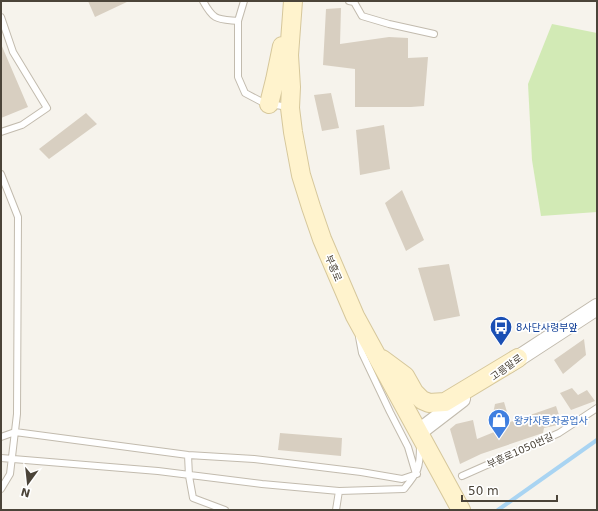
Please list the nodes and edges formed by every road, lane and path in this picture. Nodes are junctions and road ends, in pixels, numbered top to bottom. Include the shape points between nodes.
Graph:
1 (203, 1) edge
2 (244, 1) edge
3 (350, 1) edge
4 (292, 6) edge
5 (1, 17) edge
6 (238, 21) junction
7 (434, 34) dead end
8 (269, 104) junction
9 (290, 108) junction
10 (1, 132) edge
11 (1, 174) edge
12 (597, 307) edge
13 (355, 316) junction
14 (376, 354) junction
15 (518, 358) junction
16 (597, 408) edge
17 (15, 432) junction
18 (419, 432) junction
19 (1, 437) edge
20 (188, 455) junction
21 (1, 458) edge
22 (12, 458) junction
23 (416, 474) junction
24 (189, 476) junction
25 (462, 476) dead end
26 (1, 489) edge
27 (339, 491) junction
28 (461, 509) edge
29 (225, 510) edge
30 (336, 510) edge

1 - 6 lane via 210,14 220,19
2 - 6 lane
3 - 7 lane via 354,2 362,16
4 - 8 main road
4 - 9 main road, 부흥로 via 289,55
5 - 10 lane via 13,52 47,108 22,125
6 - 8 lane via 238,77 245,93 264,104
8 - 9 lane
9 - 13 main road, 부흥로 via 301,175 322,239
11 - 17 lane via 18,218
12 - 15 street, 고릉말로
13 - 14 main road, 부흥로
13 - 23 lane via 362,354 408,447
14 - 15 main road via 405,376 414,392 430,404 445,402
14 - 18 main road, 부흥로
15 - 18 street, 고릉말로
16 - 25 lane, 부흥로1050번길 via 559,433
17 - 19 lane
17 - 20 lane
17 - 22 lane
18 - 23 lane via 420,463
18 - 28 main road, 부흥로
20 - 23 lane via 254,459 402,479
20 - 24 lane
21 - 22 lane
22 - 24 lane
22 - 26 lane via 10,474
23 - 27 lane via 404,489
24 - 27 lane
24 - 29 lane via 193,498
27 - 30 lane

